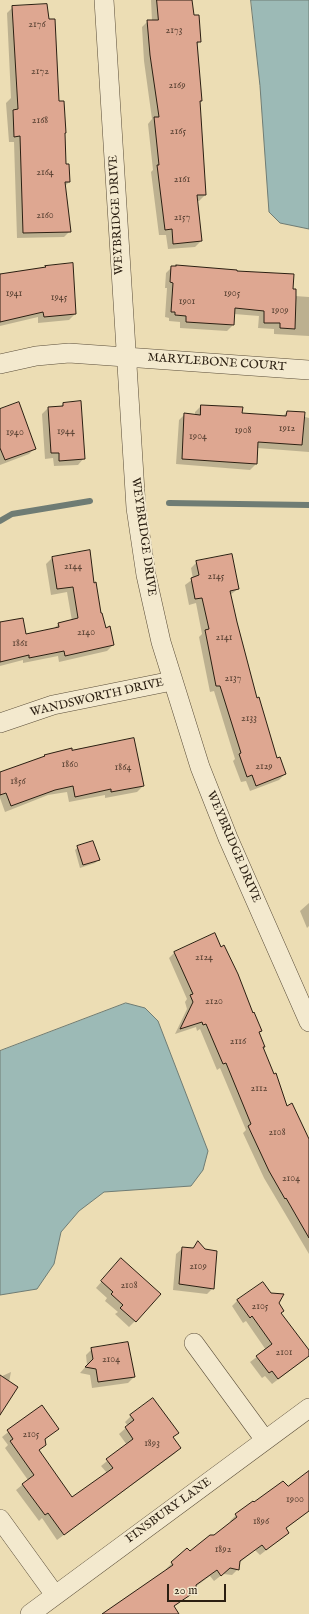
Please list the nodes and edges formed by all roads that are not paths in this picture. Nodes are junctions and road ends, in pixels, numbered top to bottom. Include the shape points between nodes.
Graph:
1 (104, 0) edge
2 (126, 356) junction
3 (0, 364) edge
4 (309, 370) edge
5 (172, 680) junction
6 (0, 723) edge
7 (309, 1022) edge
8 (194, 1344) dead end
9 (309, 1408) edge
10 (265, 1440) junction
11 (0, 1519) edge
12 (55, 1595) junction
13 (30, 1614) edge

1 - 2 street, WEYBRIDGE DRIVE
2 - 3 street, MARYLEBONE COURT via 69,353 36,356
2 - 4 street, MARYLEBONE COURT
2 - 5 street, WEYBRIDGE DRIVE via 136,508 146,575
5 - 6 street, WANDSWORTH DRIVE via 53,705
5 - 7 street, WEYBRIDGE DRIVE via 200,767 228,838
8 - 10 street
9 - 10 street, FINSBURY LANE
10 - 12 street, FINSBURY LANE
11 - 12 street
12 - 13 street, FINSBURY LANE

